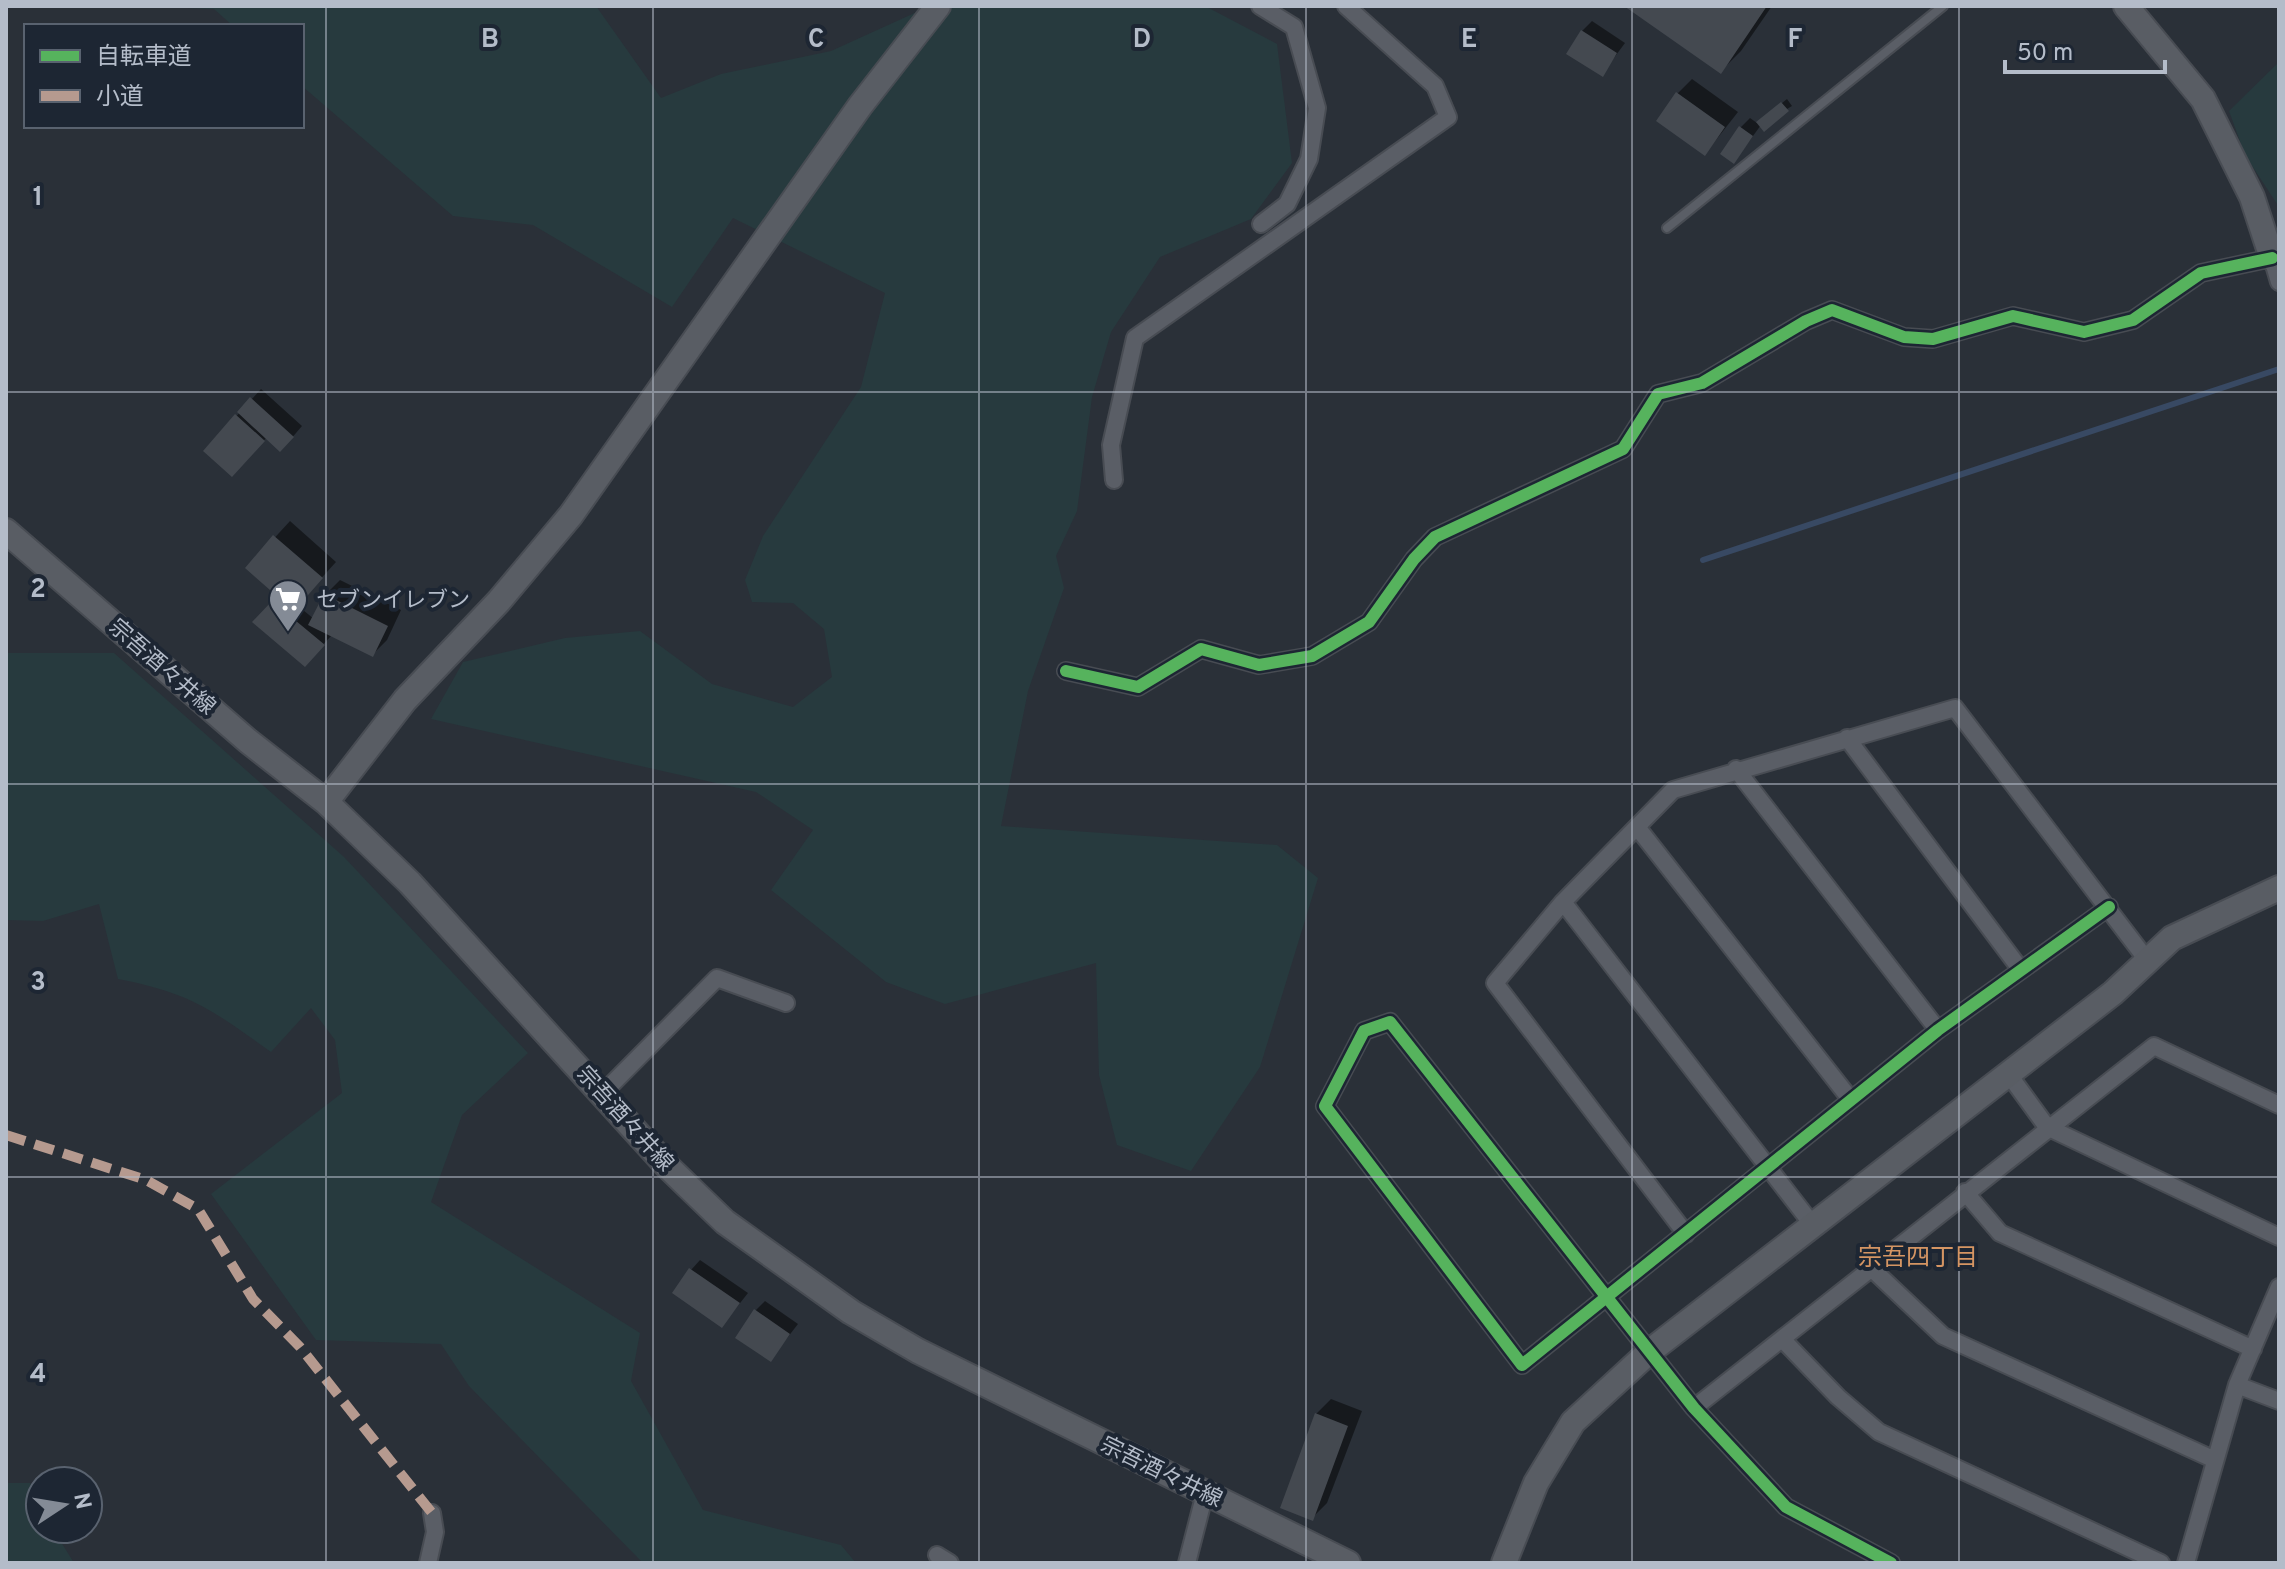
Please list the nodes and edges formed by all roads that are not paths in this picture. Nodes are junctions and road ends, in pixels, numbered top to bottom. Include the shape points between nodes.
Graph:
1 (938, 6) edge
2 (1260, 6) edge
3 (1346, 6) edge
4 (1943, 6) edge
5 (2126, 6) edge
6 (1261, 224) dead end
7 (1667, 228) dead end
8 (2272, 258) junction
9 (2279, 282) edge
10 (1114, 480) dead end
11 (6, 531) edge
12 (1066, 671) dead end
13 (1847, 738) junction
14 (1736, 769) junction
15 (326, 802) junction
16 (1637, 827) junction
17 (2279, 888) edge
18 (1563, 902) junction
19 (2109, 907) junction
20 (2147, 960) junction
21 (2021, 970) junction
22 (786, 1003) dead end
23 (1938, 1030) junction
24 (2007, 1072) junction
25 (603, 1093) junction
26 (1851, 1100) junction
27 (2279, 1105) edge
28 (2047, 1127) junction
29 (1769, 1167) junction
30 (1965, 1192) junction
31 (1812, 1224) junction
32 (1686, 1234) junction
33 (2279, 1237) edge
34 (1870, 1267) junction
35 (2279, 1287) edge
36 (1608, 1297) junction
37 (1782, 1339) junction
38 (2253, 1349) junction
39 (1649, 1352) junction
40 (2237, 1385) junction
41 (2279, 1401) edge
42 (1694, 1408) junction
43 (2215, 1460) junction
44 (1205, 1493) junction
45 (432, 1513) dead end
46 (428, 1563) edge
47 (1187, 1563) edge
48 (1348, 1563) edge
49 (1504, 1563) edge
50 (1891, 1563) edge
51 (2161, 1563) edge
52 (2186, 1563) edge

1 - 15 street via 860,106 571,515 405,700
2 - 6 street via 1294,27 1317,108 1309,159 1293,193
3 - 10 street via 1435,86 1448,117 1135,338 1111,445
4 - 7 lane
5 - 8 street via 2203,99 2252,197
8 - 9 street
8 - 12 street via 2201,273 2133,320 2084,332 2013,316 1933,339 1904,337 1832,310 1702,383 1658,394 1623,449 1435,537 1369,622 1312,656 1259,665 1201,649 1138,687
11 - 15 street, 宗吾酒々井線
13 - 14 street
13 - 19 street via 1955,708
13 - 21 street
14 - 16 street via 1673,790
14 - 23 street
15 - 25 street, 宗吾酒々井線 via 410,883
16 - 18 street
16 - 26 street
17 - 20 street via 2172,938
18 - 29 street
18 - 32 street via 1495,983
19 - 20 street
19 - 21 street
20 - 24 street via 2113,993
21 - 23 street
22 - 25 street via 717,978
23 - 26 street
24 - 28 street
24 - 31 street
25 - 44 street, 宗吾酒々井線 via 725,1222 851,1312 918,1351
26 - 29 street
27 - 28 street via 2154,1046
28 - 30 street
28 - 33 street
29 - 31 street
29 - 32 street
30 - 34 street
30 - 38 street via 2000,1233
31 - 39 street
32 - 36 street
34 - 37 street
34 - 43 street via 1943,1336
35 - 38 street
36 - 36 street via 1522,1365 1325,1106 1364,1031 1390,1022
36 - 39 street
37 - 42 street
37 - 51 street via 1879,1432
38 - 40 street
39 - 42 street
39 - 49 street via 1573,1422 1536,1483
40 - 41 street
40 - 43 street
42 - 50 street via 1786,1507
43 - 52 street
44 - 47 street
44 - 48 street, 宗吾酒々井線
45 - 46 street via 435,1532

